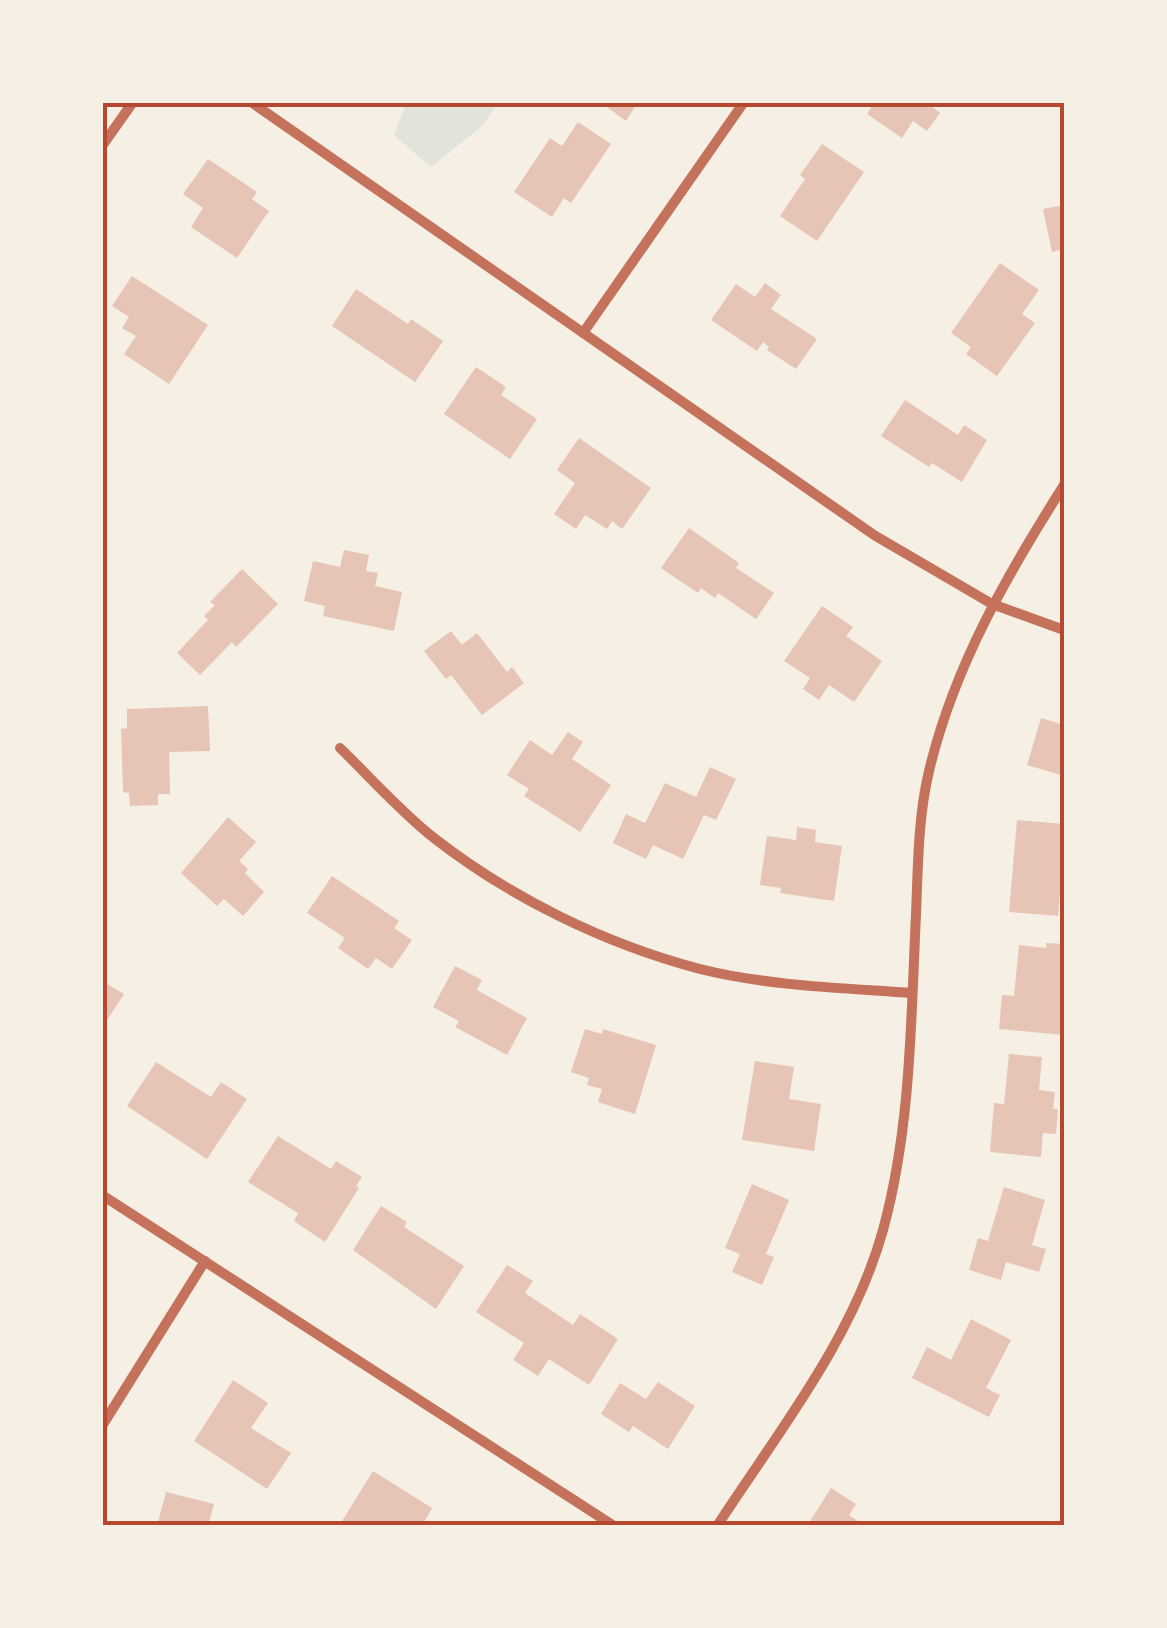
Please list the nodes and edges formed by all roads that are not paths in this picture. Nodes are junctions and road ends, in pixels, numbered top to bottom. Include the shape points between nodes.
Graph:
1 (133, 102) edge
2 (252, 102) edge
3 (744, 102) edge
4 (102, 146) edge
5 (584, 333) junction
6 (1064, 485) edge
7 (992, 604) junction
8 (1064, 630) edge
9 (340, 748) dead end
10 (912, 994) junction
11 (102, 1195) edge
12 (205, 1261) junction
13 (102, 1426) edge
14 (614, 1526) edge
15 (717, 1526) edge

1 - 4 street
2 - 5 street
3 - 5 street
5 - 7 street via 874,535
6 - 7 street
7 - 8 street
7 - 10 street via 928,773
9 - 10 street via 432,836 541,908 594,932 701,969
10 - 15 street via 894,1183 867,1278 844,1329
11 - 12 street
12 - 13 street
12 - 14 street

